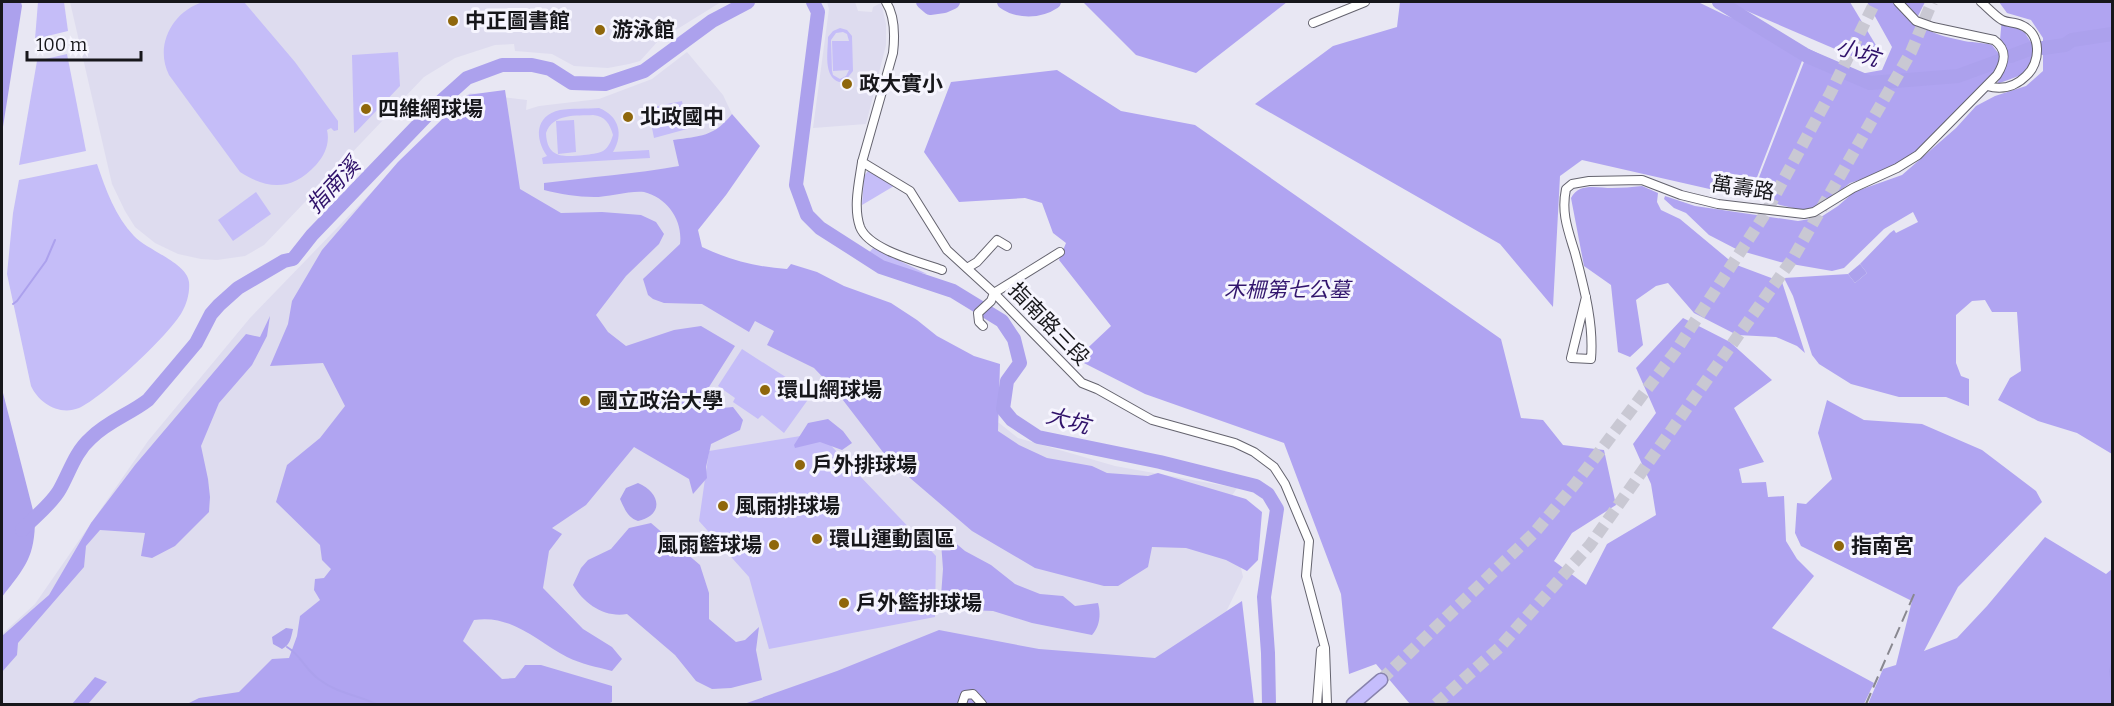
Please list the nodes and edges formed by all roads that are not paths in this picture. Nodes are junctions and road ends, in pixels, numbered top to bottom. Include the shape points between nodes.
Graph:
1 (886, 2) edge
2 (1365, 2) edge
3 (1898, 2) edge
4 (1981, 2) edge
5 (1313, 23) dead end
6 (1987, 86) junction
7 (862, 162) junction
8 (1007, 246) dead end
9 (1060, 252) dead end
10 (967, 268) junction
11 (942, 270) dead end
12 (993, 297) junction
13 (1586, 297) junction
14 (983, 326) dead end
15 (1322, 633) junction
16 (1376, 684) tunnel mouth
17 (962, 705) edge
18 (982, 705) edge
19 (1317, 705) edge
20 (1327, 705) edge
21 (1353, 705) edge

1 - 7 street via 892,11 893,53
2 - 5 street
3 - 6 street, 萬壽路 via 1916,21 2000,44 2004,63
4 - 6 street via 2001,20 2023,25 2036,43 2034,69 2024,79 1999,89
6 - 13 street, 萬壽路 via 1918,154 1814,212 1718,204 1642,180 1572,184 1566,189 1563,209
7 - 10 street, 指南路三段 via 910,191 939,240
7 - 11 street via 857,195 864,234 876,245
8 - 10 street via 997,240
9 - 12 street
10 - 12 street, 指南路三段
12 - 14 street via 978,313
12 - 15 street, 指南路三段 via 1082,383 1152,420 1235,443 1274,468 1285,484 1309,541 1306,576
13 - 13 street, 萬壽路 via 1579,328 1571,358 1591,359
15 - 19 street
15 - 20 street, 指南路三段
16 - 21 highway
17 - 18 street via 965,695 973,694

